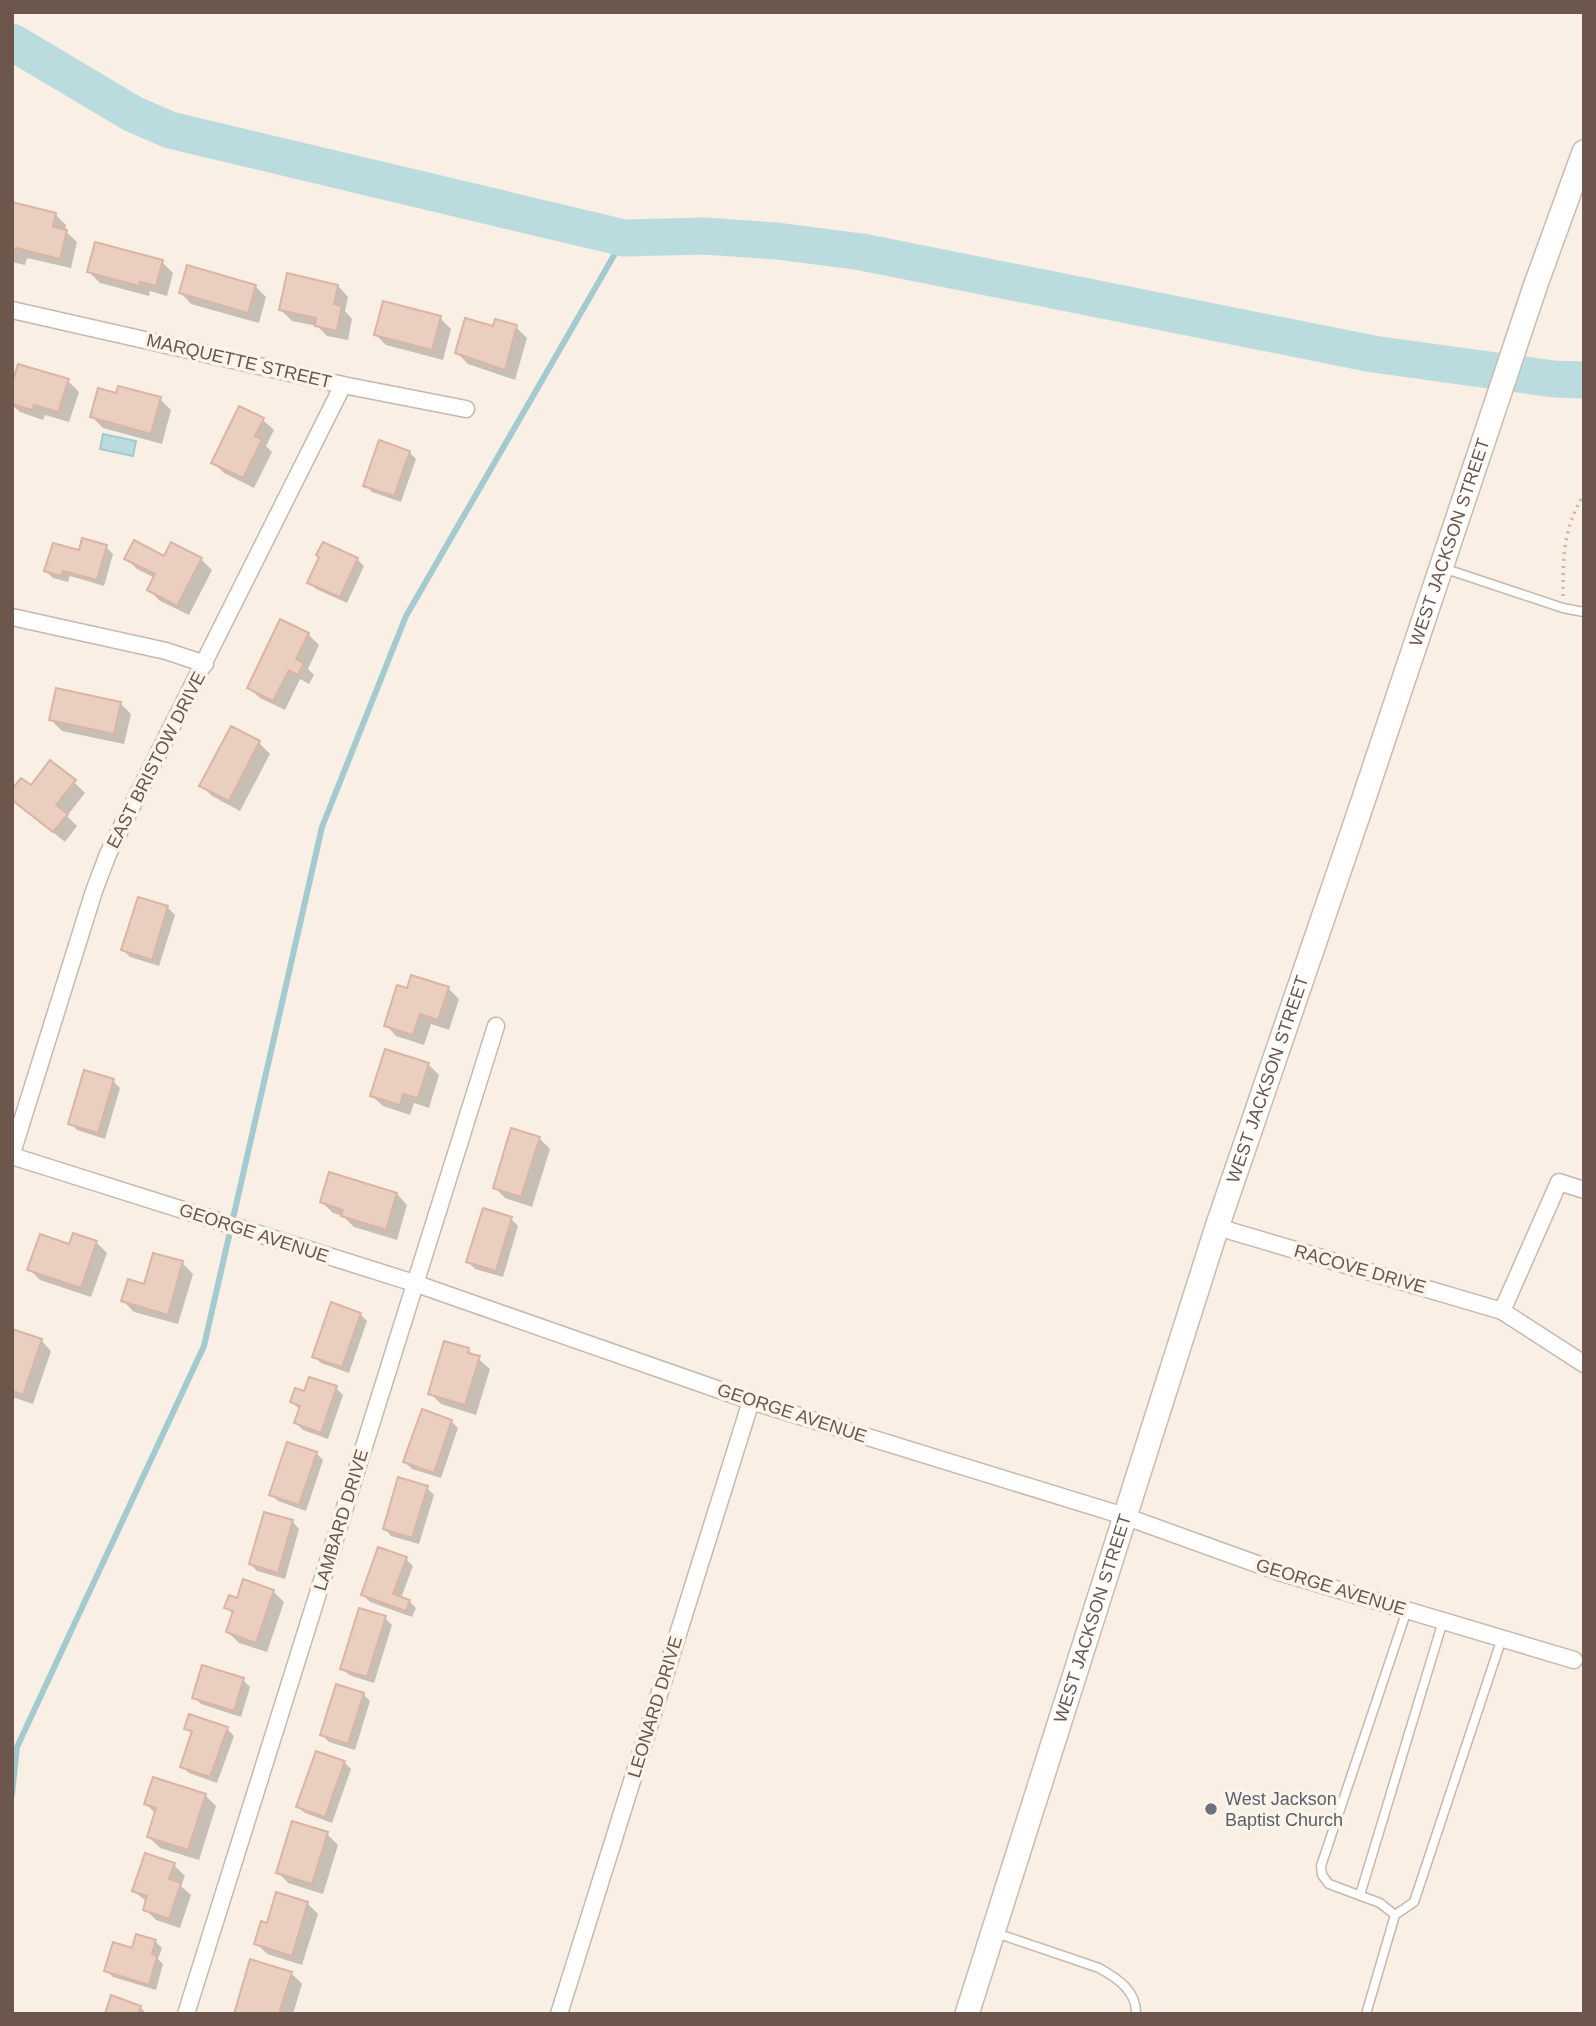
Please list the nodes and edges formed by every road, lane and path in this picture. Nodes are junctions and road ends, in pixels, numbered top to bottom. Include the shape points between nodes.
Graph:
1 (1584, 152) edge
2 (12, 310) edge
3 (343, 385) junction
4 (466, 408) dead end
5 (1584, 494) edge
6 (1440, 567) junction
7 (1563, 608) junction
8 (1584, 612) edge
9 (12, 617) edge
10 (205, 664) junction
11 (496, 1026) dead end
12 (12, 1155) edge
13 (1584, 1190) edge
14 (1217, 1227) junction
15 (414, 1283) junction
16 (1502, 1311) junction
17 (1584, 1364) edge
18 (751, 1401) junction
19 (1124, 1516) junction
20 (1407, 1610) junction
21 (1443, 1621) junction
22 (1502, 1638) junction
23 (1574, 1660) dead end
24 (1360, 1895) junction
25 (1395, 1914) junction
26 (992, 1932) junction
27 (970, 2013) edge
28 (186, 2014) edge
29 (559, 2014) edge
30 (1136, 2014) edge
31 (1366, 2014) edge

1 - 6 street, WEST JACKSON STREET
2 - 3 street, MARQUETTE STREET
3 - 4 street, MARQUETTE STREET
3 - 10 street, EAST BRISTOW DRIVE
5 - 7 path via 1564,539
6 - 7 lane
6 - 14 street, WEST JACKSON STREET
7 - 8 lane
9 - 10 street
10 - 12 street, EAST BRISTOW DRIVE via 101,872
11 - 15 street, LAMBARD DRIVE
12 - 15 street, GEORGE AVENUE
13 - 16 street via 1559,1182
14 - 16 street, RACOVE DRIVE
14 - 19 street, WEST JACKSON STREET
15 - 18 street, GEORGE AVENUE
15 - 28 street, LAMBARD DRIVE
16 - 17 street, RACOVE DRIVE
18 - 19 street, GEORGE AVENUE
18 - 29 street, LEONARD DRIVE
19 - 20 street, GEORGE AVENUE via 1282,1573
19 - 26 street, WEST JACKSON STREET
20 - 21 street, GEORGE AVENUE
20 - 24 lane via 1321,1866 1329,1884
21 - 22 street, GEORGE AVENUE
21 - 24 lane
22 - 23 street, GEORGE AVENUE
22 - 25 lane via 1414,1902
24 - 25 lane
25 - 31 lane
26 - 27 street, WEST JACKSON STREET
26 - 30 lane via 1111,1974 1125,1985 1137,2005

